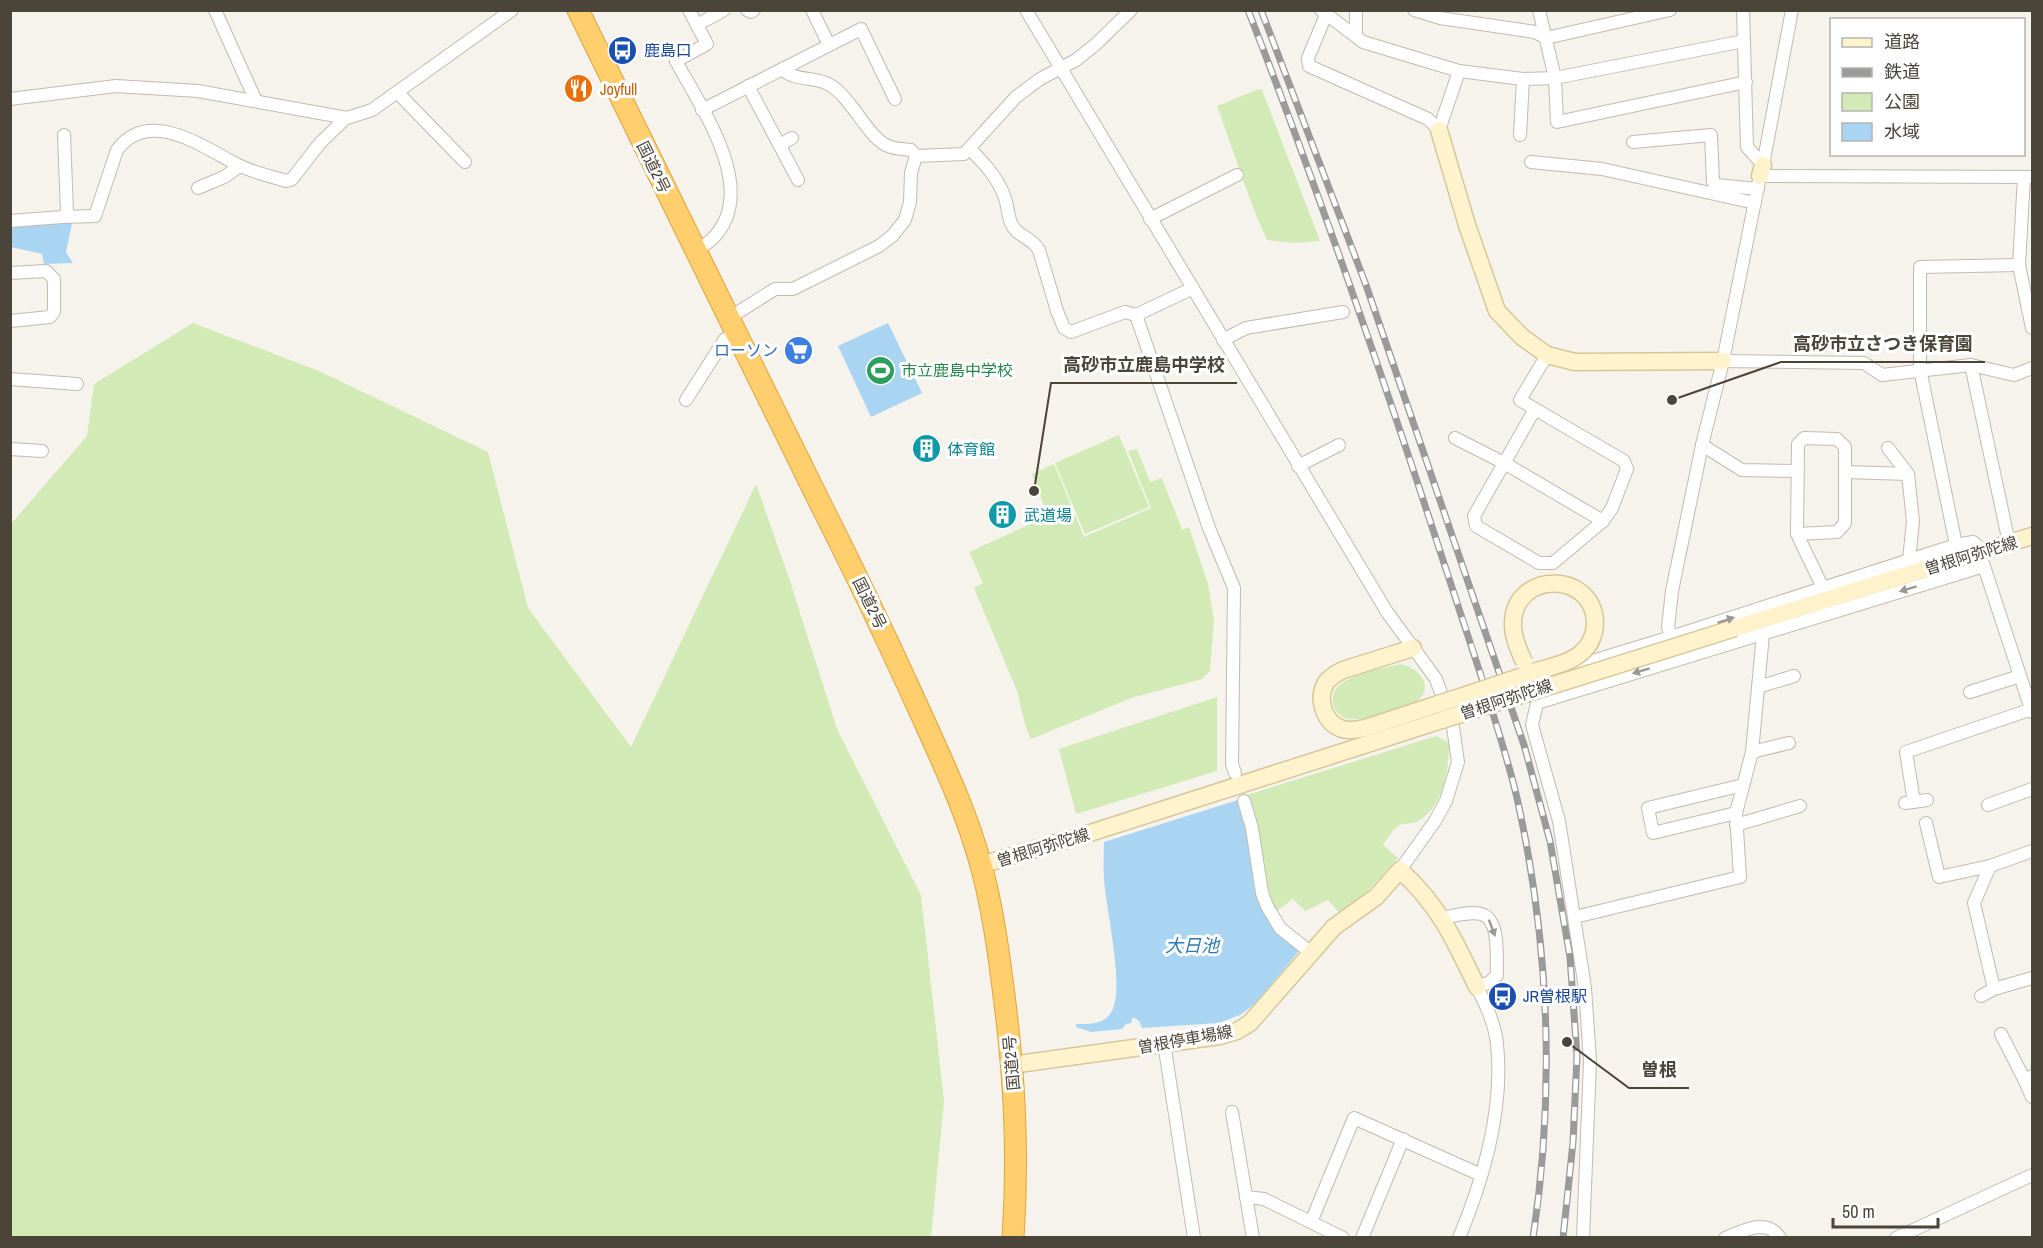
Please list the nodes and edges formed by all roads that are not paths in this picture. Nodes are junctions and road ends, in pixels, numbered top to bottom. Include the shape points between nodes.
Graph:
1 (215, 10) edge
2 (512, 10) edge
3 (578, 10) edge
4 (689, 10) edge
5 (724, 10) edge
6 (747, 10) edge
7 (754, 10) edge
8 (812, 10) edge
9 (1026, 10) edge
10 (1131, 10) edge
11 (1356, 10) edge
12 (1414, 10) edge
13 (1455, 10) edge
14 (1539, 10) edge
15 (1670, 10) edge
16 (1743, 10) edge
17 (1792, 10) edge
18 (1323, 13) edge
19 (1440, 18) junction
20 (697, 25) junction
21 (1356, 36) junction
22 (1546, 38) junction
23 (1744, 41) junction
24 (830, 45) junction
25 (1060, 68) junction
26 (782, 69) junction
27 (1459, 71) junction
28 (1555, 78) junction
29 (1523, 79) junction
30 (1746, 82) junction
31 (748, 86) junction
32 (397, 92) junction
33 (10, 99) edge
34 (895, 99) dead end
35 (256, 101) junction
36 (702, 110) junction
37 (346, 118) junction
38 (1439, 130) junction
39 (64, 135) dead end
40 (1520, 135) dead end
41 (792, 138) dead end
42 (1634, 142) dead end
43 (780, 145) junction
44 (970, 148) junction
45 (916, 156) junction
46 (465, 162) dead end
47 (1531, 162) dead end
48 (240, 166) junction
49 (1237, 175) dead end
50 (1760, 177) junction
51 (2028, 177) edge
52 (798, 180) dead end
53 (198, 188) dead end
54 (1755, 203) junction
55 (62, 217) junction
56 (1150, 219) junction
57 (10, 221) edge
58 (695, 250) junction
59 (2019, 265) junction
60 (10, 273) edge
61 (1191, 289) junction
62 (1342, 312) dead end
63 (1136, 315) junction
64 (10, 321) edge
65 (733, 326) junction
66 (2032, 328) edge
67 (1222, 340) junction
68 (1547, 355) junction
69 (1723, 361) junction
70 (1971, 365) junction
71 (2032, 368) edge
72 (1920, 369) junction
73 (10, 379) edge
74 (77, 384) dead end
75 (686, 400) dead end
76 (1535, 409) junction
77 (1455, 438) dead end
78 (1340, 445) dead end
79 (1702, 445) junction
80 (1888, 448) dead end
81 (10, 449) edge
82 (42, 451) dead end
83 (1504, 463) junction
84 (1298, 466) junction
85 (1798, 471) junction
86 (1846, 472) junction
87 (1908, 474) junction
88 (1603, 521) junction
89 (1797, 534) junction
90 (2032, 536) edge
91 (2009, 543) junction
92 (1956, 544) junction
93 (1982, 559) junction
94 (1909, 560) junction
95 (1823, 588) junction
96 (1763, 633) junction
97 (1671, 637) junction
98 (1413, 648) junction
99 (1678, 660) junction
100 (1794, 676) dead end
101 (2020, 676) junction
102 (1529, 680) junction
103 (1758, 687) junction
104 (1970, 693) dead end
105 (1537, 703) junction
106 (2032, 710) edge
107 (1440, 712) junction
108 (1789, 743) dead end
109 (1752, 753) junction
110 (1235, 773) dead end
111 (1743, 785) junction
112 (2032, 789) edge
113 (1928, 800) dead end
114 (1244, 801) dead end
115 (1988, 805) dead end
116 (1800, 806) dead end
117 (1736, 819) junction
118 (1926, 823) dead end
119 (2032, 851) edge
120 (981, 865) junction
121 (1990, 866) junction
122 (1400, 870) junction
123 (1575, 917) junction
124 (1442, 918) junction
125 (1310, 952) junction
126 (2032, 978) edge
127 (1477, 987) junction
128 (1995, 989) junction
129 (1981, 996) dead end
130 (2001, 1034) dead end
131 (1164, 1043) junction
132 (1012, 1065) junction
133 (2028, 1078) edge
134 (2032, 1097) edge
135 (1232, 1112) dead end
136 (1402, 1139) junction
137 (2032, 1175) edge
138 (1481, 1176) junction
139 (1246, 1197) junction
140 (1311, 1222) junction
141 (1013, 1238) edge
142 (1194, 1238) edge
143 (1253, 1238) edge
144 (1342, 1238) edge
145 (1362, 1238) edge
146 (1459, 1238) edge
147 (1583, 1238) edge
148 (1725, 1238) edge
149 (1780, 1238) edge
150 (1896, 1238) edge

1 - 35 street
2 - 32 street
3 - 58 highway, 国道2号
4 - 20 street
5 - 20 street
6 - 7 street
8 - 24 street
9 - 25 street
10 - 25 street via 1096,44
11 - 21 street
12 - 19 street
13 - 19 street
14 - 22 street
15 - 22 street
16 - 23 street
17 - 50 street
18 - 21 street
18 - 38 street via 1308,58 1309,66 1428,119
19 - 22 street
20 - 36 street via 707,44 676,61
21 - 27 street via 1364,42
22 - 28 street
23 - 28 street
23 - 30 street
24 - 26 street
24 - 34 street via 861,29
25 - 44 street via 1016,97
25 - 56 street
26 - 31 street
26 - 45 street via 789,76 828,83 882,142 911,150
27 - 29 street
27 - 38 street
28 - 29 street
28 - 30 street via 1557,123
29 - 40 street
30 - 50 street via 1747,147
31 - 36 street
31 - 43 street
32 - 37 street via 372,110
32 - 46 street
33 - 35 street via 116,86 198,91
35 - 37 street
36 - 58 street via 724,153 731,194 723,225 711,241
37 - 48 street via 286,182
38 - 68 main road via 1497,311 1522,337
39 - 55 street via 67,212
41 - 43 street
42 - 50 street via 1711,135 1716,185
43 - 52 street
44 - 45 street via 964,154
44 - 63 street via 989,168 1002,191 1016,232 1034,242 1039,250 1064,327 1071,332 1125,312
45 - 65 street via 910,201 904,220 892,236 793,289 775,289
47 - 54 street via 1602,170
48 - 53 street
48 - 55 street via 186,137 145,132 123,141 117,150 95,216
49 - 56 street
50 - 51 street
50 - 54 street
51 - 59 street
54 - 69 street
55 - 57 street
56 - 61 street
58 - 65 highway, 国道2号
59 - 66 street
59 - 72 street via 1920,267
60 - 64 street via 46,271 54,279 54,312 50,317
61 - 63 street
61 - 67 street
62 - 67 street via 1246,328
63 - 110 street via 1209,528 1234,588
65 - 75 street
65 - 120 highway, 国道2号 via 878,619 945,767
67 - 84 street
68 - 69 main road via 1575,362
68 - 76 street via 1520,400
69 - 72 street via 1864,363 1882,375
69 - 79 street
70 - 71 street via 2014,375
70 - 72 street
70 - 91 street
72 - 92 street
73 - 74 street via 63,389
76 - 83 street
76 - 88 street via 1624,461 1627,469
77 - 83 street
78 - 84 street
79 - 85 street via 1742,470
79 - 97 street via 1672,591 1668,627
80 - 87 street
81 - 82 street
83 - 88 street
83 - 88 street via 1474,516 1476,526 1539,563 1553,563
84 - 98 street
85 - 86 street via 1798,444 1804,438 1837,439 1845,447
85 - 89 street
86 - 87 street
86 - 89 street via 1845,523 1837,532
87 - 94 street via 1913,521
89 - 95 street
90 - 91 main road, 曽根阿弥陀線
91 - 93 main road, 曽根阿弥陀線
92 - 93 street via 1973,542
92 - 94 street
93 -> 96 street
93 - 101 street
93 - 107 main road, 曽根阿弥陀線, bridge
94 - 95 street
97 -> 95 street
96 - 99 street
96 - 103 street
97 - 99 street
97 - 102 street
98 - 107 main road via 1334,675 1322,694 1324,712 1335,725 1353,730
98 - 122 street via 1442,694 1453,727 1458,762 1436,821
99 -> 105 street
100 - 103 street
101 - 104 street
101 - 106 street
102 - 105 main road
102 - 107 main road, bridge via 1524,662 1516,642 1516,607 1528,591 1545,583 1566,585 1584,595 1595,624 1592,640 1580,654 1559,664
103 - 109 street
105 - 123 street via 1532,725 1559,821
106 - 113 street via 1906,752 1910,803
107 - 120 main road, 曽根阿弥陀線 via 1087,834
108 - 109 street
109 - 111 street
111 - 117 street
111 - 117 street via 1648,808 1653,833
112 - 115 street
114 - 125 street via 1267,906 1280,928
116 - 117 street
117 - 123 street via 1740,877
118 - 121 street via 1940,877
119 - 121 street
120 - 132 highway, 国道2号 via 996,935
121 - 128 street via 1974,903
122 - 124 main road
122 - 125 main road, 曽根停車場線 via 1376,897 1334,927
123 - 147 street via 1586,988 1590,1062
124 - 127 main road
124 -> 127 street via 1470,913 1483,914 1491,921 1496,936 1497,975
125 - 131 main road, 曽根停車場線 via 1250,1023 1220,1036
126 - 128 street
127 - 138 street via 1497,1042 1498,1072 1493,1126
128 - 129 street
130 - 133 street
131 - 132 main road, 曽根停車場線
131 - 142 street
132 - 141 highway, 国道2号 via 1017,1121
133 - 134 street
135 - 139 street
136 - 138 street
136 - 140 street via 1354,1118
136 - 145 street
137 - 150 street
138 - 146 street
139 - 140 street via 1264,1199
139 - 143 street
140 - 144 street
148 - 149 street via 1756,1227 1775,1230

